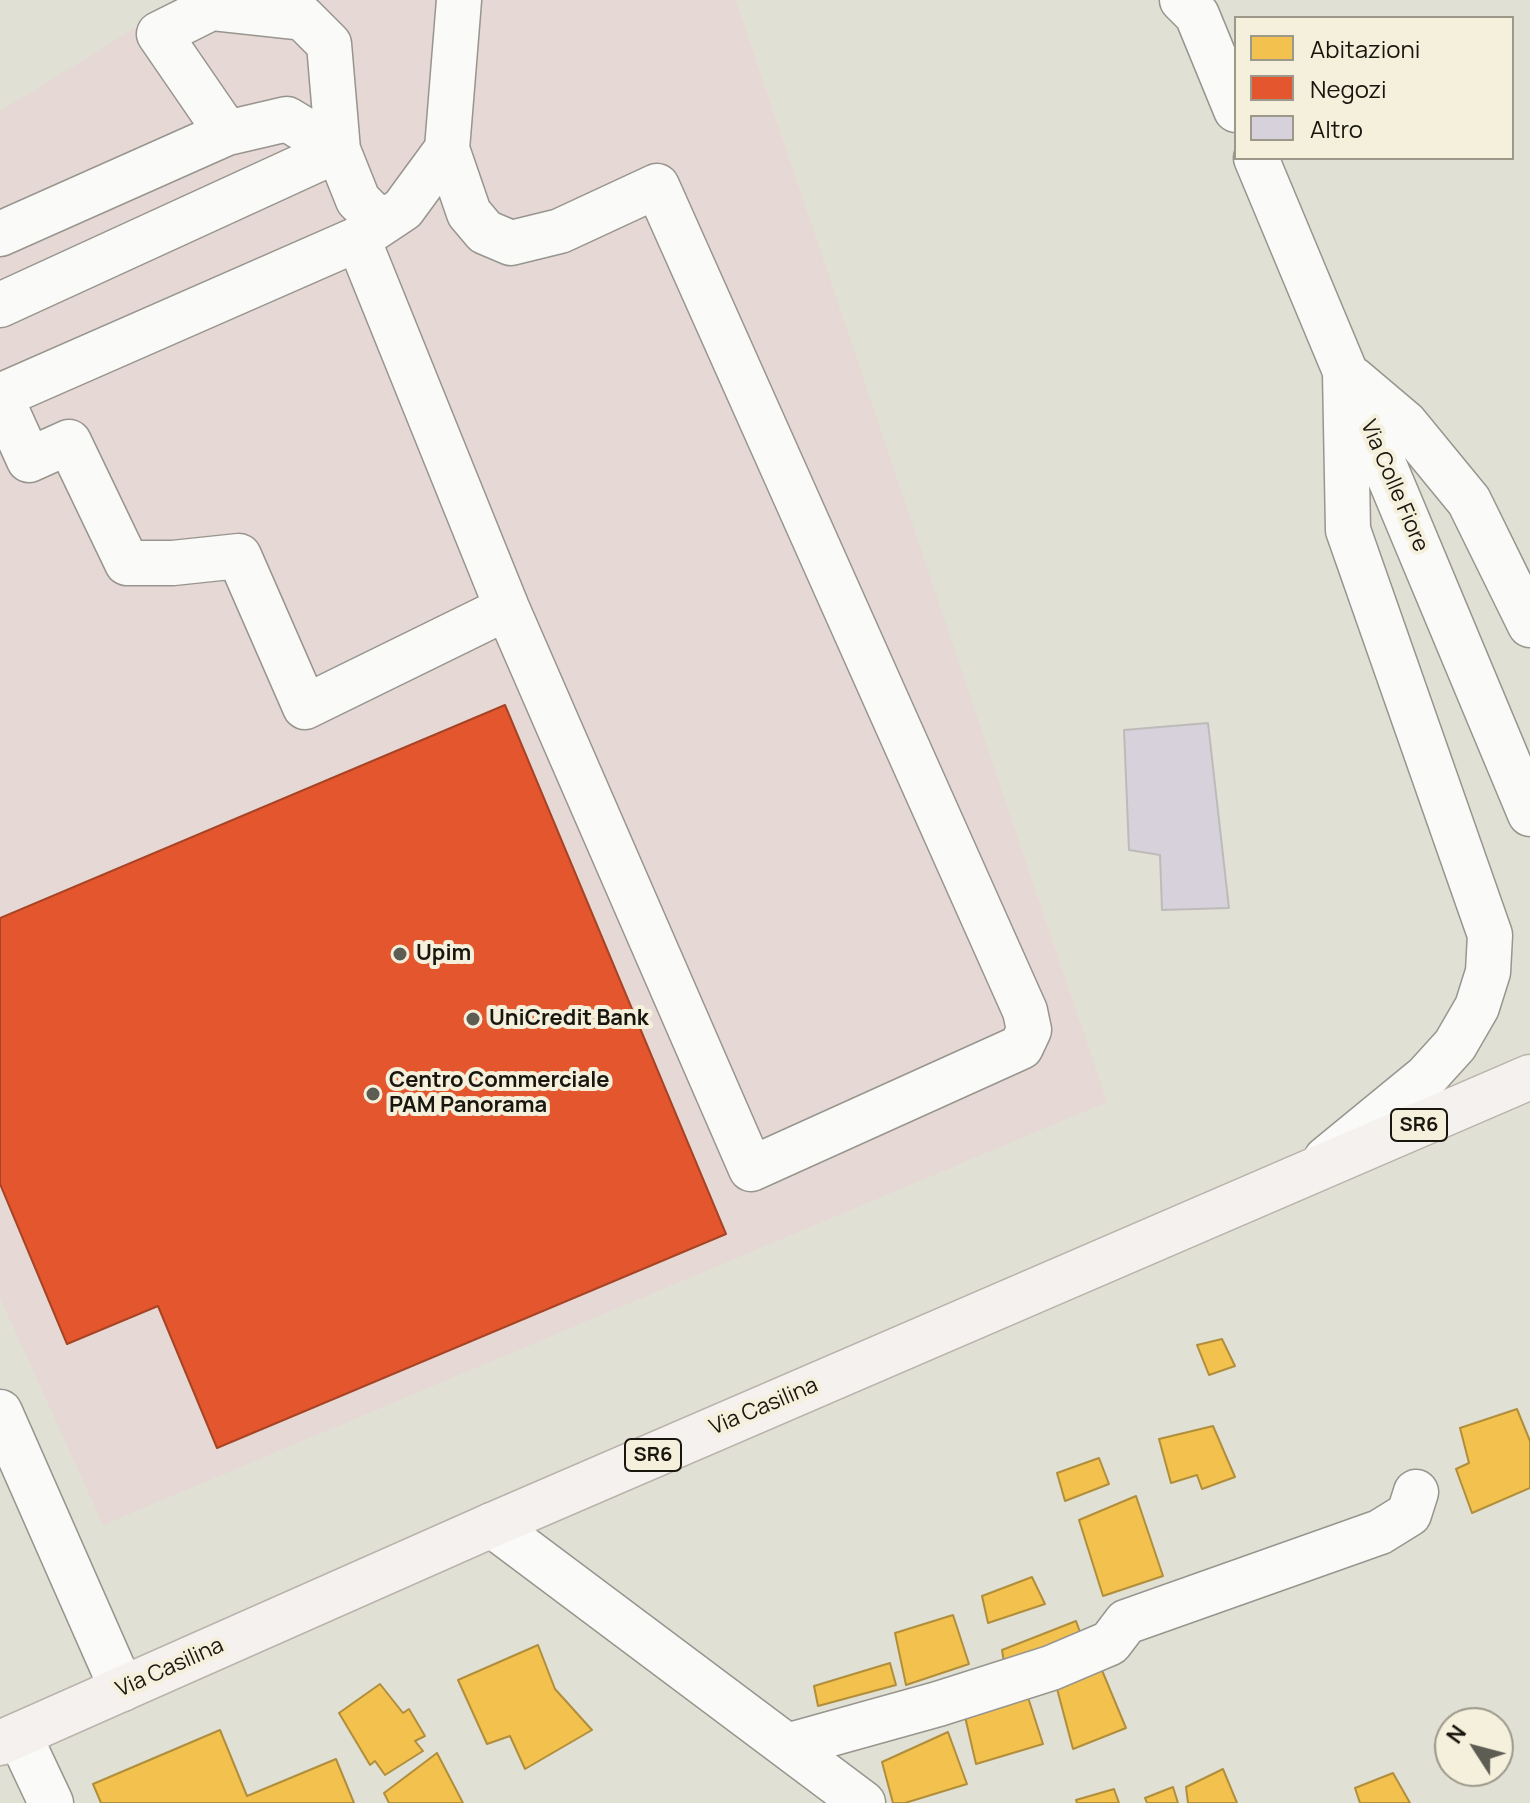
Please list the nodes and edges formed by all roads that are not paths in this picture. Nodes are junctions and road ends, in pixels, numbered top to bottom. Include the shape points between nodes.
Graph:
1 (459, 0) edge
2 (1182, 0) edge
3 (1234, 105) edge
4 (227, 133) junction
5 (447, 149) junction
6 (338, 150) junction
7 (1257, 160) edge
8 (370, 231) junction
9 (0, 234) edge
10 (0, 305) edge
11 (1345, 372) junction
12 (0, 396) edge
13 (14, 464) edge
14 (507, 608) junction
15 (1530, 625) edge
16 (1530, 814) edge
17 (1530, 1077) edge
18 (1309, 1172) junction
19 (0, 1412) edge
20 (1416, 1492) dead end
21 (492, 1525) junction
22 (122, 1689) junction
23 (10, 1739) edge
24 (787, 1746) junction
25 (51, 1803) edge
26 (863, 1803) edge

1 - 5 street
2 - 3 street via 1197,15
4 - 6 street via 287,119
4 - 6 street via 159,34 211,8 303,18 329,44
4 - 9 street
5 - 8 street via 403,209
5 - 14 street via 469,213 485,232 511,243 560,231 657,186 1025,1011 1029,1030 1021,1047 751,1169
6 - 8 street
6 - 10 street
7 - 11 street, Via Colle Fiore
8 - 12 street
8 - 14 street
11 - 15 street via 1405,423 1469,501
11 - 16 street, Via Colle Fiore
11 - 18 street via 1348,530 1490,935 1481,995 1455,1045 1426,1077
12 - 13 street
13 - 14 street via 69,442 127,563 239,556 305,707
17 - 18 main road, Via Casilina / SR6
18 - 21 main road, Via Casilina / SR6
19 - 22 street
20 - 24 street via 1409,1514 1380,1532 1126,1622 1110,1643 1051,1668
21 - 22 main road, Via Casilina / SR6
21 - 24 street
22 - 23 main road, Via Casilina / SR6
23 - 25 street
24 - 26 street

